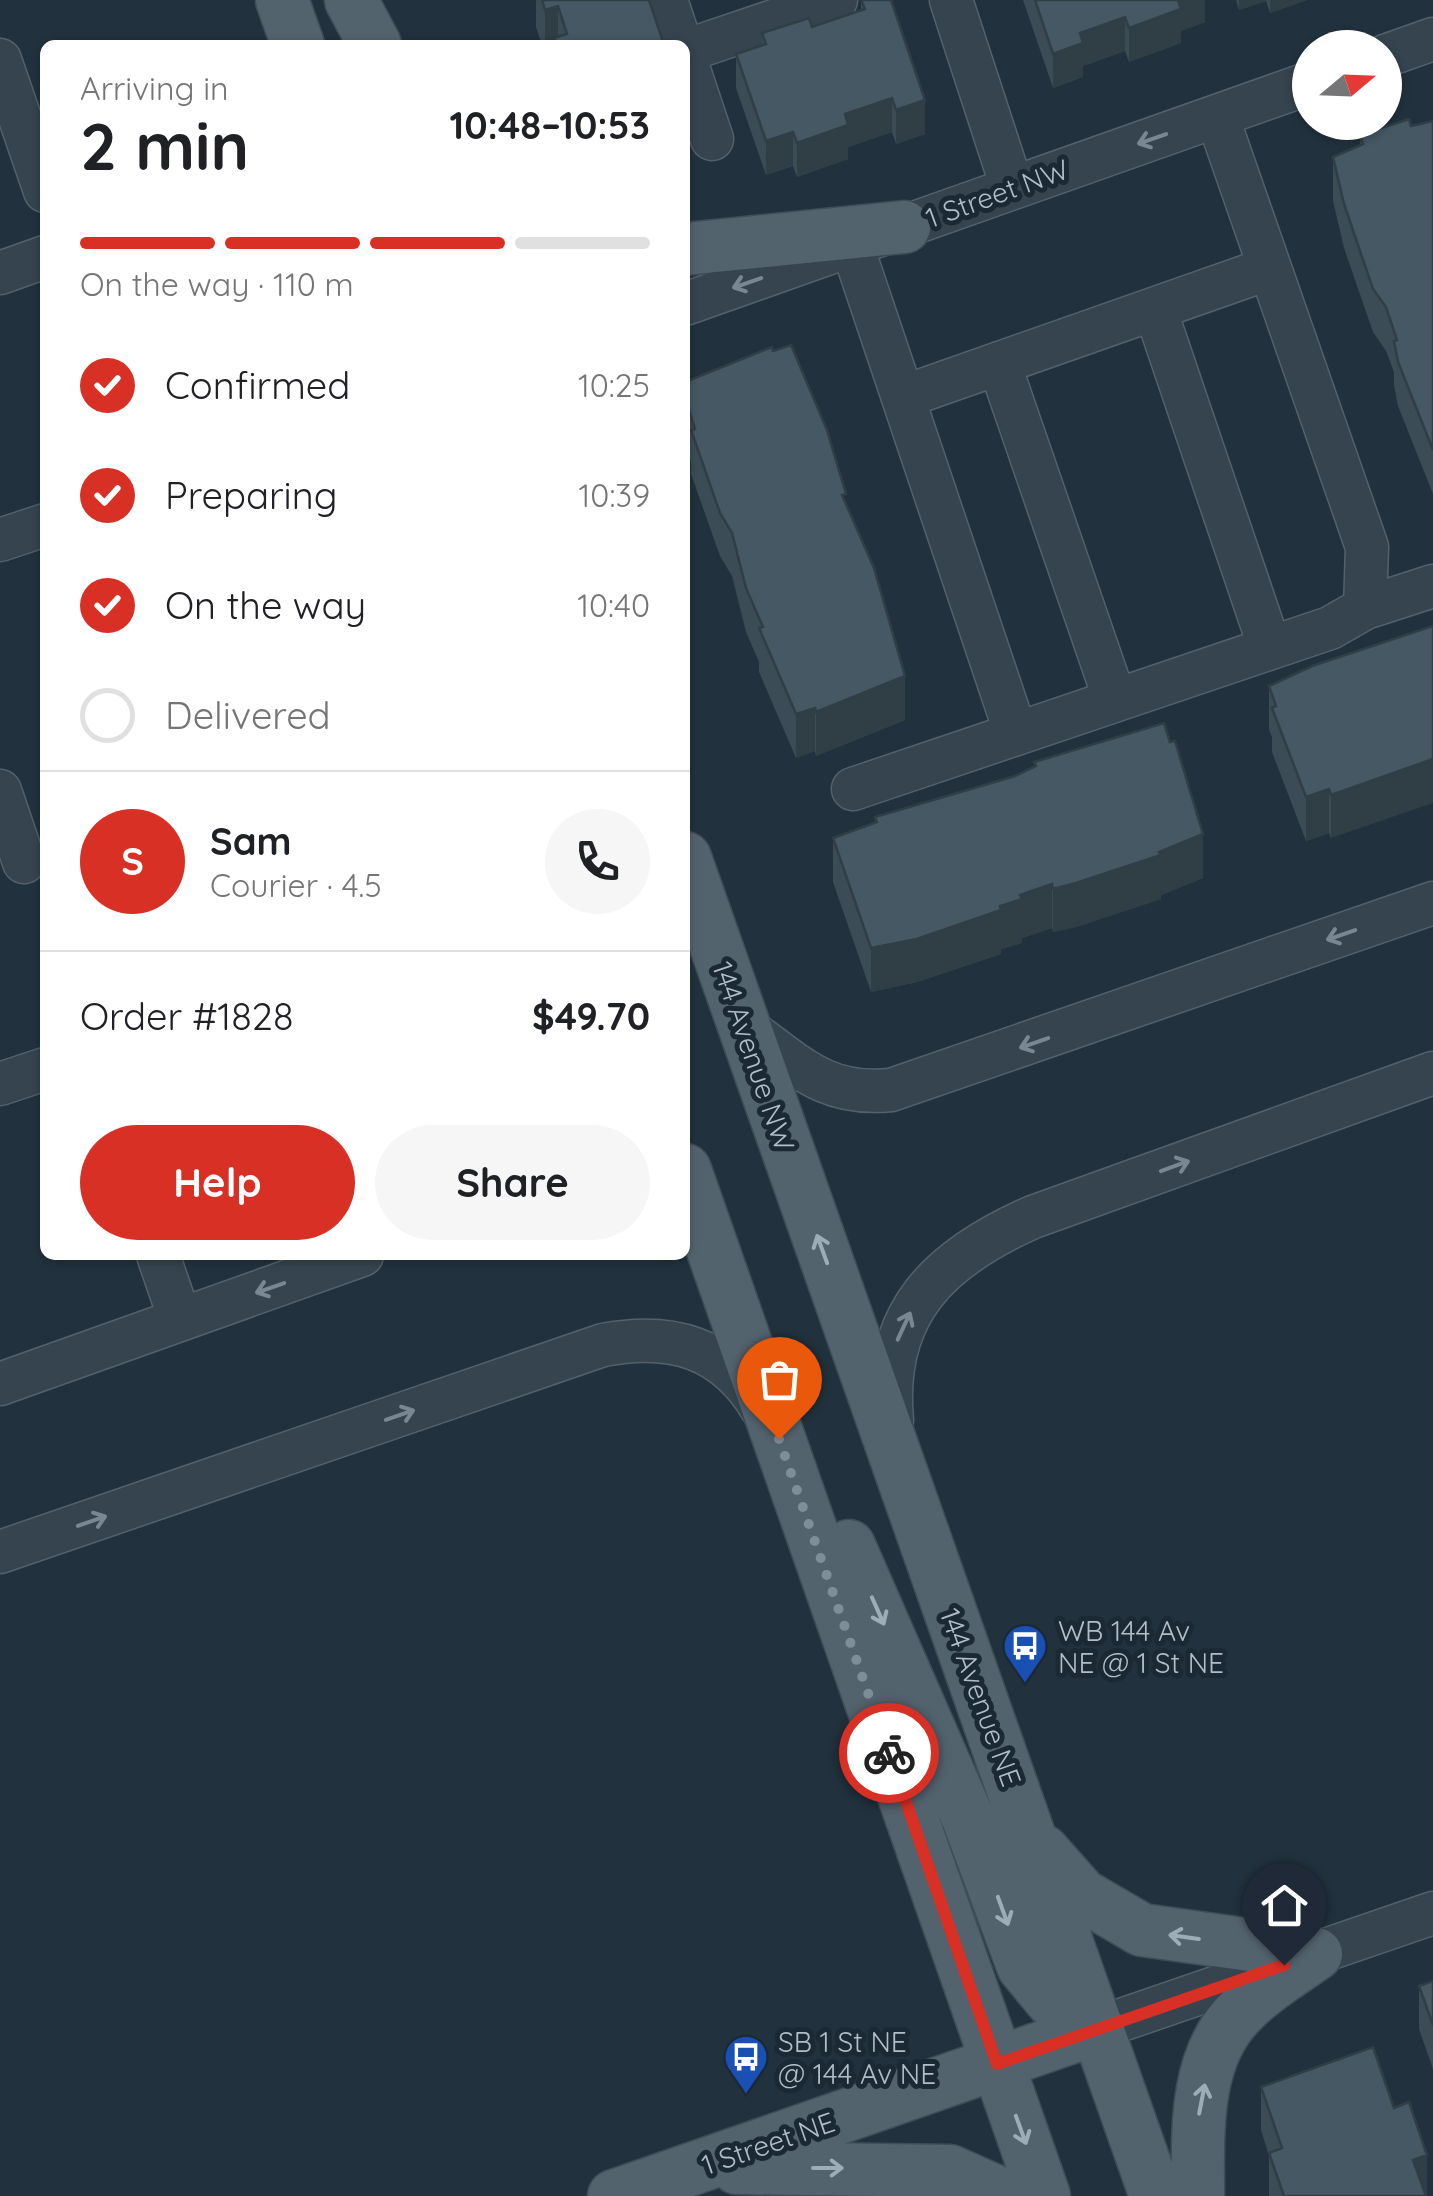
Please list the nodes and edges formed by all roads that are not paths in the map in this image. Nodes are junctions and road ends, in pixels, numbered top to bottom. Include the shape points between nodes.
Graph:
1 (282, 0) edge
2 (352, 0) edge
3 (388, 0) edge
4 (666, 0) edge
5 (836, 0) edge
6 (950, 0) edge
7 (1433, 39) edge
8 (296, 40) edge
9 (372, 40) edge
10 (402, 40) edge
11 (680, 40) edge
12 (690, 49) edge
13 (1402, 50) edge
14 (0, 60) edge
15 (690, 70) edge
16 (1292, 89) edge
17 (1217, 116) junction
18 (712, 139) dead end
19 (15, 150) edge
20 (40, 184) edge
21 (1012, 187) junction
22 (904, 227) junction
23 (852, 246) junction
24 (690, 249) edge
25 (40, 259) edge
26 (1270, 268) junction
27 (0, 273) edge
28 (690, 302) edge
29 (1154, 309) junction
30 (999, 363) junction
31 (902, 398) junction
32 (1433, 586) edge
33 (1364, 608) junction
34 (1270, 648) junction
35 (1115, 700) junction
36 (1016, 734) junction
37 (853, 789) dead end
38 (0, 791) edge
39 (23, 863) edge
40 (690, 872) edge
41 (1433, 903) edge
42 (743, 1026) junction
43 (40, 1072) edge
44 (1433, 1072) edge
45 (0, 1084) edge
46 (690, 1186) edge
47 (804, 1198) joint
48 (160, 1260) edge
49 (348, 1260) edge
50 (180, 1320) junction
51 (0, 1384) edge
52 (779, 1439) junction
53 (895, 1456) junction
54 (0, 1552) edge
55 (1030, 1836) junction
56 (1433, 1913) edge
57 (1316, 1954) junction
58 (1098, 2028) junction
59 (997, 2064) junction
60 (696, 2168) junction
61 (614, 2196) edge
62 (1006, 2196) edge
63 (1044, 2196) edge
64 (1156, 2196) edge
65 (1198, 2196) edge

1 - 8 main road
2 - 9 main road
3 - 10 main road
4 - 11 street
5 - 12 street
6 - 21 street
7 - 13 street
14 - 19 street
15 - 18 street
16 - 17 street, 1 Street NW
17 -> 21 street, 1 Street NW
17 - 26 street
19 - 20 street
21 - 22 street, 1 Street NW
22 - 23 street, 1 Street NW
22 - 24 main road
23 -> 28 street, 1 Street NW
23 - 31 street
25 - 27 street
26 - 29 street
26 - 33 street via 1366,548
29 - 30 street
29 - 34 street
30 - 31 street
30 - 35 street
31 - 36 street
32 - 33 street
33 - 34 street via 1330,628
34 - 35 street
35 - 36 street
36 - 37 street
38 - 39 street
40 - 42 main road, 144 Avenue NW
41 -> 42 street via 891,1090 846,1092 820,1081
42 - 47 main road, 144 Avenue NW
43 - 45 street
53 -> 44 street via 888,1379 899,1334 916,1302 972,1247 1033,1216
46 - 52 main road
46 -> 58 main road via 961,1801 1023,1966 1051,2000
53 -> 47 main road, 144 Avenue NE
48 - 50 street
49 -> 50 street
50 - 51 street
54 -> 52 street via 633,1339 670,1340 711,1356 745,1381
52 - 59 main road
53 - 55 main road, 144 Avenue NE
57 -> 55 main road via 1142,1930 1082,1895
55 - 58 main road, 144 Avenue NE
56 - 57 street, 1 Street NE
57 - 58 street, 1 Street NE
65 -> 57 main road via 1198,2114 1214,2049 1240,2012
58 - 59 main road, 1 Street NE
58 - 64 main road, 144 Avenue NE
59 - 60 main road, 1 Street NE
59 -> 63 main road
60 - 61 main road, 1 Street NE
60 -> 62 main road via 950,2171

